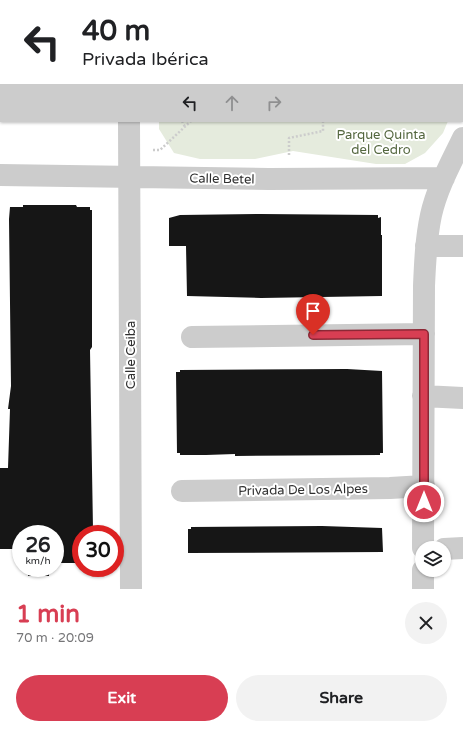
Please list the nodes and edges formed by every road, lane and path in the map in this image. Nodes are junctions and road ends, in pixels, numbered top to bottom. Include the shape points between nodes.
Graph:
1 (129, 122) edge
2 (182, 122) edge
3 (190, 122) edge
4 (322, 122) edge
5 (185, 127) junction
6 (463, 138) edge
7 (129, 150) junction
8 (0, 175) edge
9 (130, 176) junction
10 (444, 178) junction
11 (269, 179) junction
12 (426, 246) junction
13 (463, 246) edge
14 (424, 334) junction
15 (192, 338) dead end
16 (423, 396) junction
17 (463, 398) edge
18 (424, 486) junction
19 (182, 491) dead end
20 (423, 541) edge
21 (463, 548) edge
22 (451, 549) edge
23 (423, 577) edge
24 (130, 589) edge
25 (423, 589) edge

1 - 7 street, Calle Ceiba
2 - 5 path
3 - 5 path
4 - 11 path via 323,131 289,138 290,159
5 - 7 path via 160,150
6 - 10 street
7 - 9 street, Calle Ceiba
8 - 9 street, Calle Betel
9 - 11 street, Calle Betel
9 - 24 street, Calle Ceiba
10 - 11 street, Calle Betel
10 - 12 street via 431,214
12 - 13 street
12 - 14 street
14 - 15 street
14 - 16 street
16 - 17 street
16 - 18 street
18 - 19 street, Privada De Los Alpes
18 - 20 street
21 - 22 street
23 - 25 street

